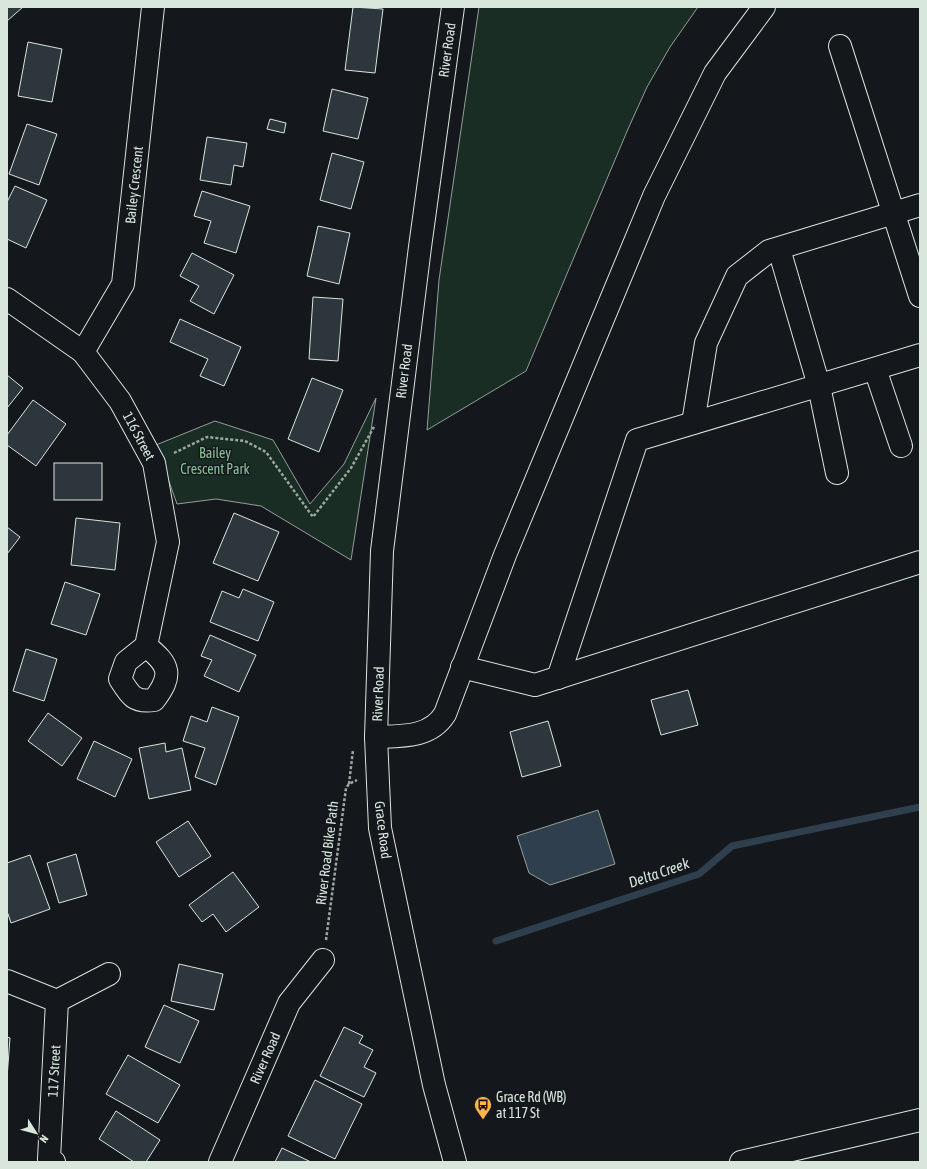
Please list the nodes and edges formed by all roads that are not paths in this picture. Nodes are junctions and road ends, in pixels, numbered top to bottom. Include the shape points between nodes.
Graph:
1 (153, 7) edge
2 (453, 7) edge
3 (764, 7) edge
4 (840, 46) dead end
5 (920, 205) edge
6 (893, 213) junction
7 (779, 249) junction
8 (920, 296) edge
9 (7, 299) edge
10 (83, 352) junction
11 (920, 355) edge
12 (875, 369) junction
13 (819, 386) junction
14 (693, 423) junction
15 (901, 446) dead end
16 (837, 473) dead end
17 (920, 562) edge
18 (146, 646) dead end
19 (462, 667) junction
20 (558, 678) junction
21 (376, 737) junction
22 (323, 960) dead end
23 (108, 974) dead end
24 (7, 981) edge
25 (57, 1001) junction
26 (920, 1120) edge
27 (54, 1162) edge
28 (220, 1162) edge
29 (455, 1162) edge
30 (741, 1162) edge

1 - 10 street, Bailey Crescent via 123,284
2 - 21 street, River Road via 382,551
3 - 19 street via 715,73 654,196 505,555
4 - 6 street
5 - 6 street
6 - 7 street
6 - 8 street
7 - 13 street
7 - 14 street via 769,251 737,276 706,343
9 - 10 street, 116 Street
10 - 18 street, 116 Street via 120,401 154,463 168,542
11 - 12 street
12 - 13 street
12 - 15 street
13 - 14 street
13 - 16 street
14 - 20 street via 637,440
17 - 20 street
19 - 20 street via 535,685
19 - 21 street via 445,714 439,723 423,733
21 - 29 street, Grace Road via 380,828 434,1085
22 - 28 street, River Road via 289,1003
23 - 25 street
24 - 25 street
25 - 27 street, 117 Street via 49,1159
26 - 30 street

